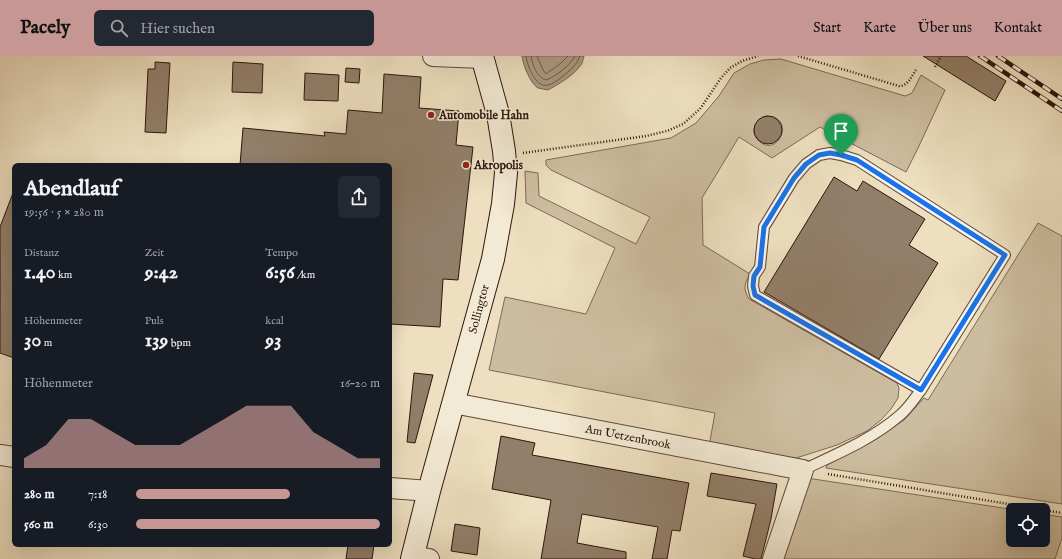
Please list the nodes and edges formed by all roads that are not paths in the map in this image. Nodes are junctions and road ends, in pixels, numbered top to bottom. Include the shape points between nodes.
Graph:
1 (433, 56) edge
2 (482, 57) edge
3 (921, 390) junction
4 (454, 403) junction
5 (0, 455) edge
6 (12, 457) edge
7 (803, 470) junction
8 (392, 488) edge
9 (429, 491) junction
10 (418, 558) edge
11 (773, 559) edge

1 - 2 street
2 - 4 main road, Sollingtor via 498,114 506,173 493,259
3 - 3 lane via 1005,255 857,160 830,153 819,155 806,164 794,178 764,227 760,267 754,276 755,295
3 - 7 lane via 900,416 871,436
4 - 7 street, Am Uetzenbrook
4 - 9 main road, Sollingtor
5 - 6 street
7 - 11 street
8 - 9 street
9 - 10 main road, Sollingtor

